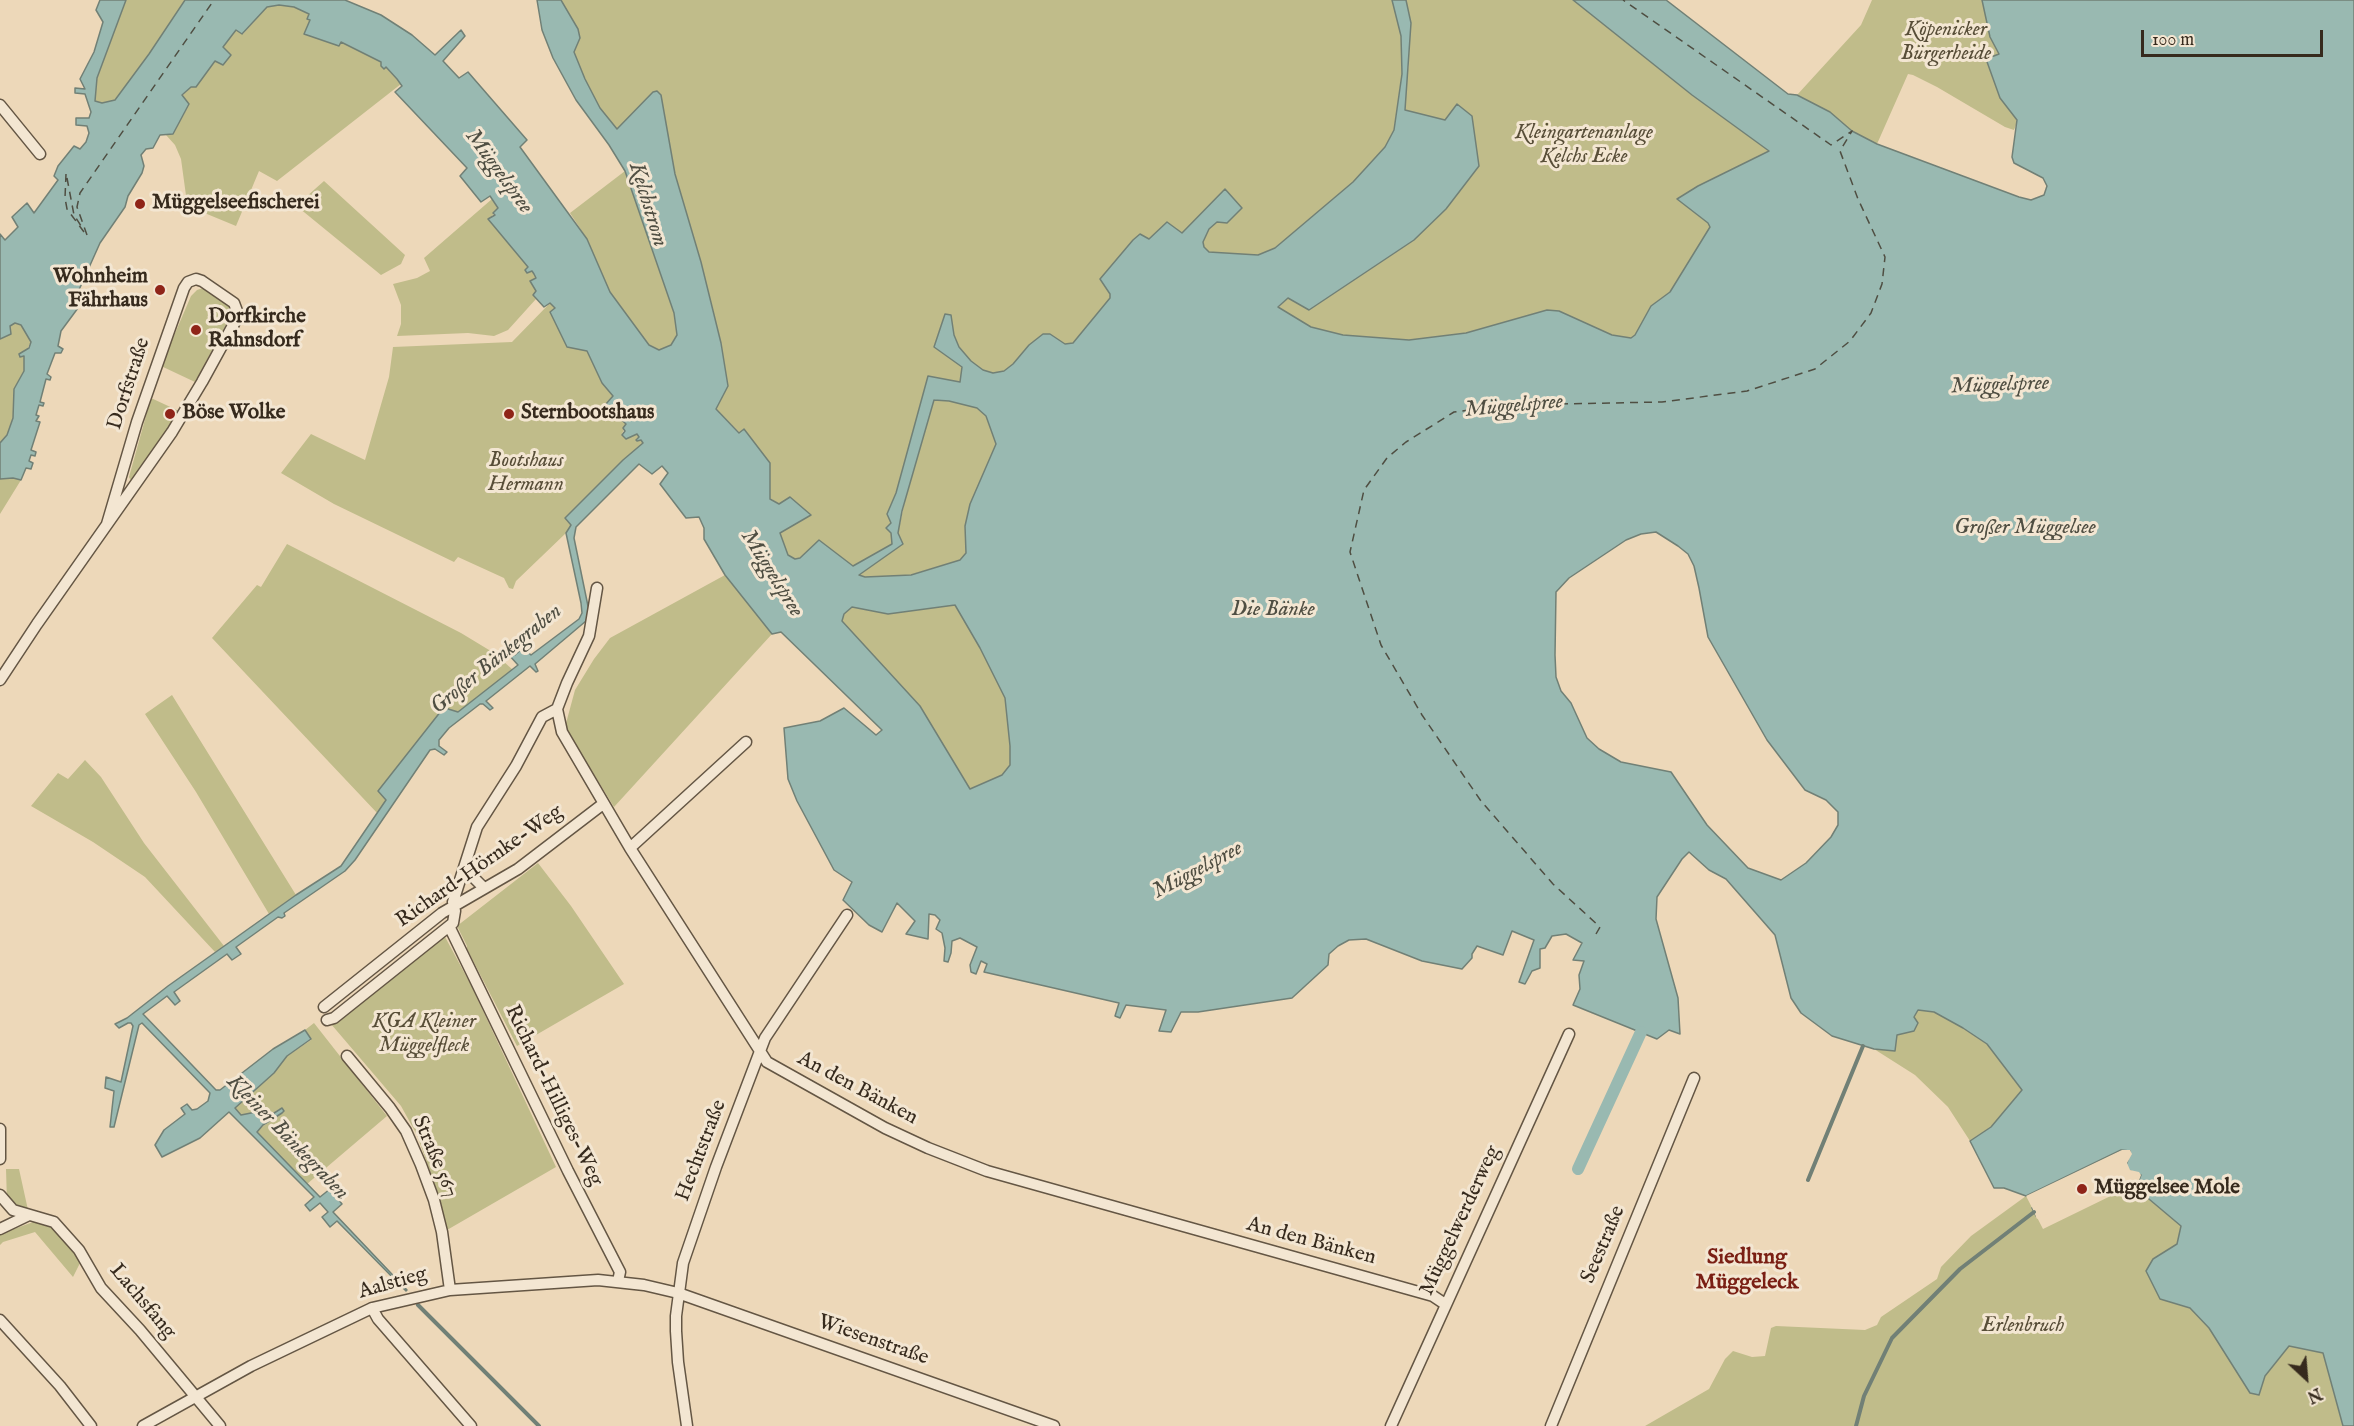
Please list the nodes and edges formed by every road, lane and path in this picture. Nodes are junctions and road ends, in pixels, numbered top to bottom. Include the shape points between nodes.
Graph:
1 (0, 105) edge
2 (40, 154) dead end
3 (107, 524) junction
4 (597, 588) dead end
5 (0, 680) edge
6 (557, 709) junction
7 (746, 742) dead end
8 (603, 804) junction
9 (630, 848) junction
10 (463, 871) junction
11 (484, 888) junction
12 (454, 906) junction
13 (847, 915) dead end
14 (450, 928) junction
15 (324, 1007) dead end
16 (327, 1020) dead end
17 (1569, 1034) dead end
18 (759, 1053) junction
19 (347, 1056) dead end
20 (1694, 1078) dead end
21 (0, 1129) edge
22 (0, 1159) edge
23 (0, 1195) edge
24 (27, 1216) junction
25 (0, 1229) edge
26 (618, 1281) junction
27 (450, 1290) junction
28 (678, 1293) junction
29 (1445, 1304) junction
30 (372, 1308) junction
31 (0, 1320) edge
32 (195, 1397) junction
33 (91, 1426) edge
34 (143, 1426) edge
35 (220, 1426) edge
36 (471, 1426) edge
37 (687, 1426) edge
38 (1054, 1426) edge
39 (1391, 1426) edge
40 (1551, 1426) edge

1 - 2 street
3 - 3 street, Dorfstraße via 174,430 236,320 234,303 196,279 184,288 137,422
3 - 5 street, Dorfstraße
4 - 6 street via 589,636
6 - 8 street, An den Bänken via 566,741
6 - 10 street via 542,717 477,827
7 - 9 street
8 - 9 street, An den Bänken
8 - 11 street, Richard-Hörnke-Weg via 518,869
9 - 18 street, An den Bänken
10 - 11 street
10 - 12 street
11 - 12 street, Richard-Hörnke-Weg
12 - 14 street
12 - 15 street, Richard-Hörnke-Weg
13 - 18 street, Hechtstraße via 765,1038
14 - 16 street, Richard-Hörnke-Weg
14 - 26 street, Richard-Hilliges-Weg via 620,1272
17 - 29 street, Müggelwerderweg
18 - 28 street, Hechtstraße via 682,1263
18 - 29 street, An den Bänken via 767,1062 885,1128 987,1172 1422,1293
19 - 27 street, Straße 567 via 406,1131 440,1221
20 - 40 street, Seestraße
21 - 22 street
23 - 24 street, Lachsfang via 13,1210
24 - 25 street
24 - 32 street, Lachsfang via 54,1222 79,1250 101,1288
26 - 27 street, Aalstieg via 576,1280
26 - 28 street, Aalstieg
27 - 30 street, Aalstieg
28 - 37 street, Hechtstraße via 678,1362
28 - 38 street, Wiesenstraße
29 - 39 street, Müggelwerderweg
30 - 32 street, Aalstieg
30 - 36 street
31 - 33 street
32 - 34 street, Aalstieg
32 - 35 street, Lachsfang

